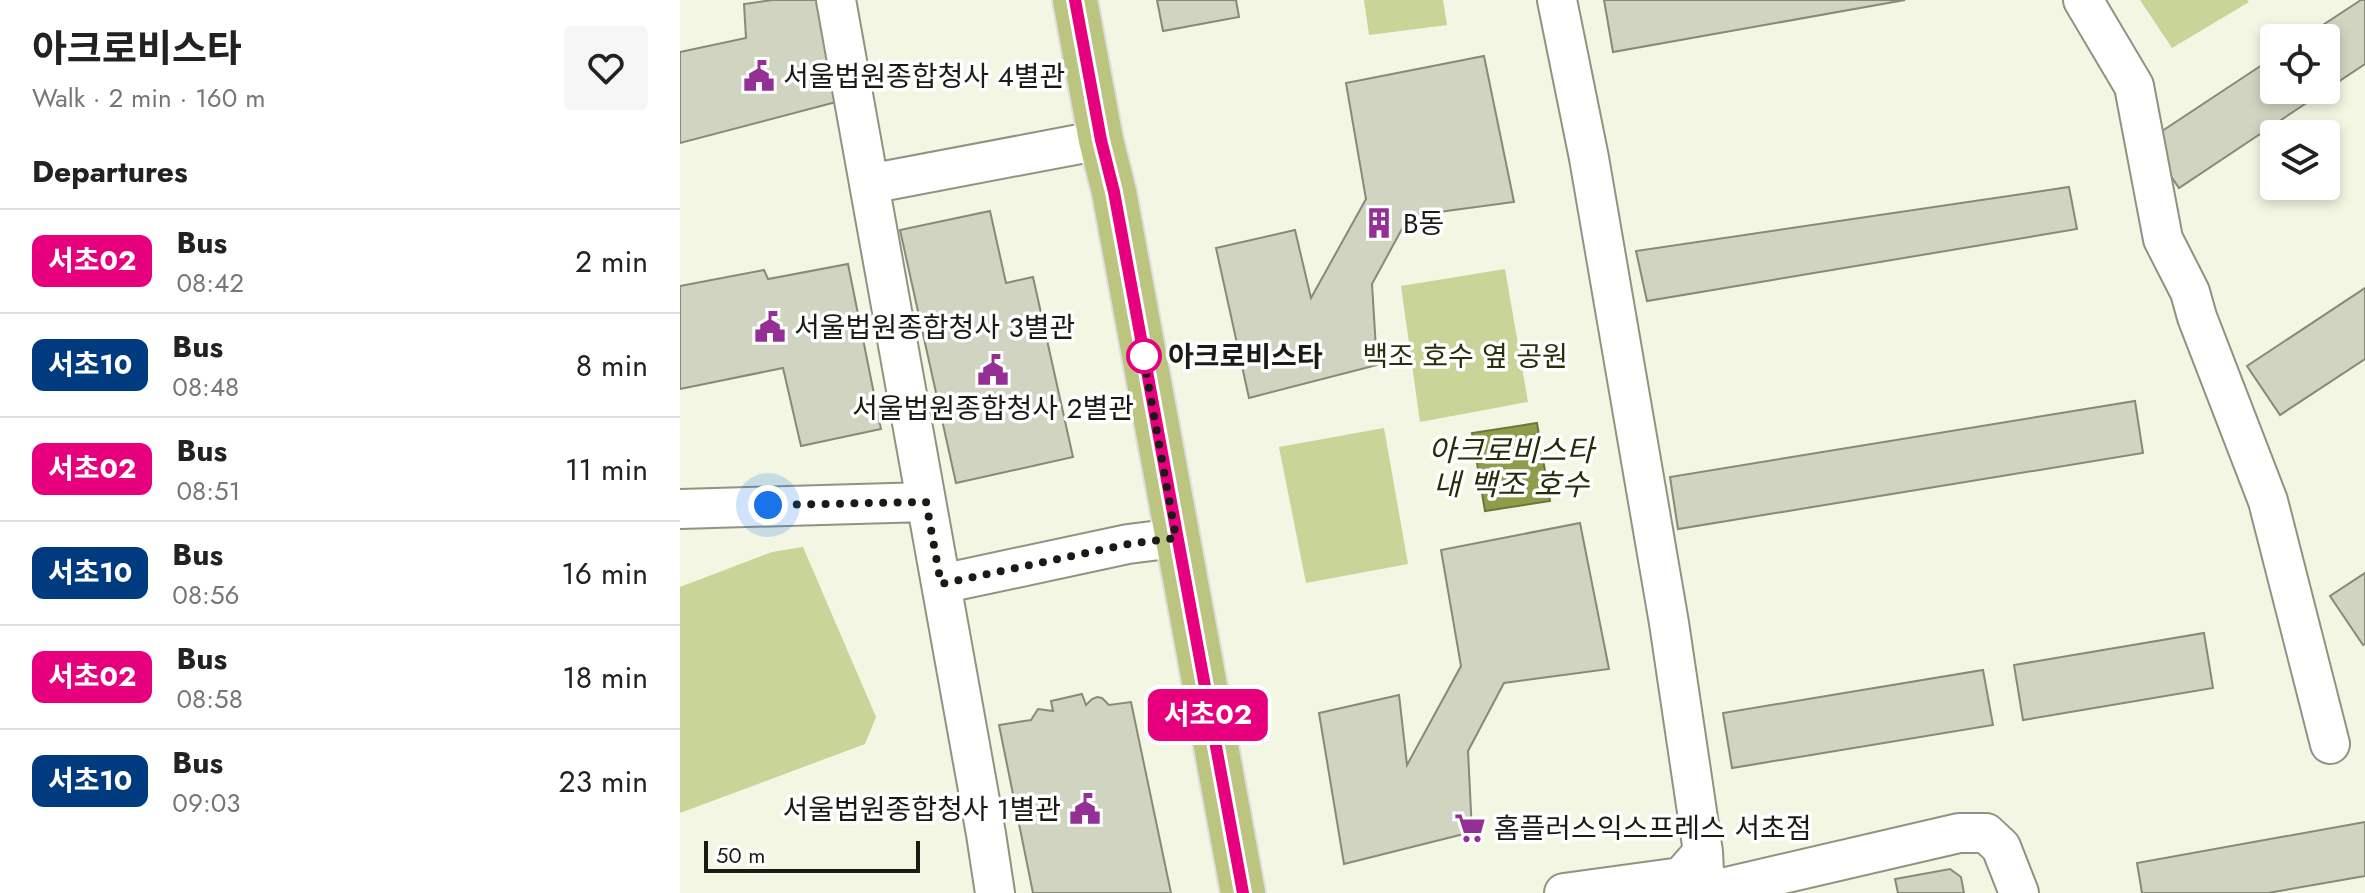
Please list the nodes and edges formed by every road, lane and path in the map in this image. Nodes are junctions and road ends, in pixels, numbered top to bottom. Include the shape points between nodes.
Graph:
1 (836, 0) edge
2 (1075, 0) edge
3 (1557, 0) edge
4 (2083, 0) edge
5 (1101, 140) junction
6 (869, 184) junction
7 (926, 502) junction
8 (680, 509) edge
9 (1176, 538) junction
10 (941, 584) junction
11 (2330, 744) dead end
12 (1703, 852) junction
13 (1705, 892) edge
14 (995, 893) edge
15 (1243, 893) edge
16 (1564, 893) edge
17 (2019, 893) edge

1 - 6 street
2 - 5 main road
3 - 12 street via 1631,397
4 - 11 street via 2134,86 2163,239 2190,292 2268,501
5 - 6 street
5 - 9 main road
6 - 7 street
7 - 8 street
7 - 10 street
9 - 10 street
9 - 15 main road
10 - 14 street
12 - 13 street
12 - 16 street via 1681,877
13 - 17 street via 1959,833 1986,833 2001,847

